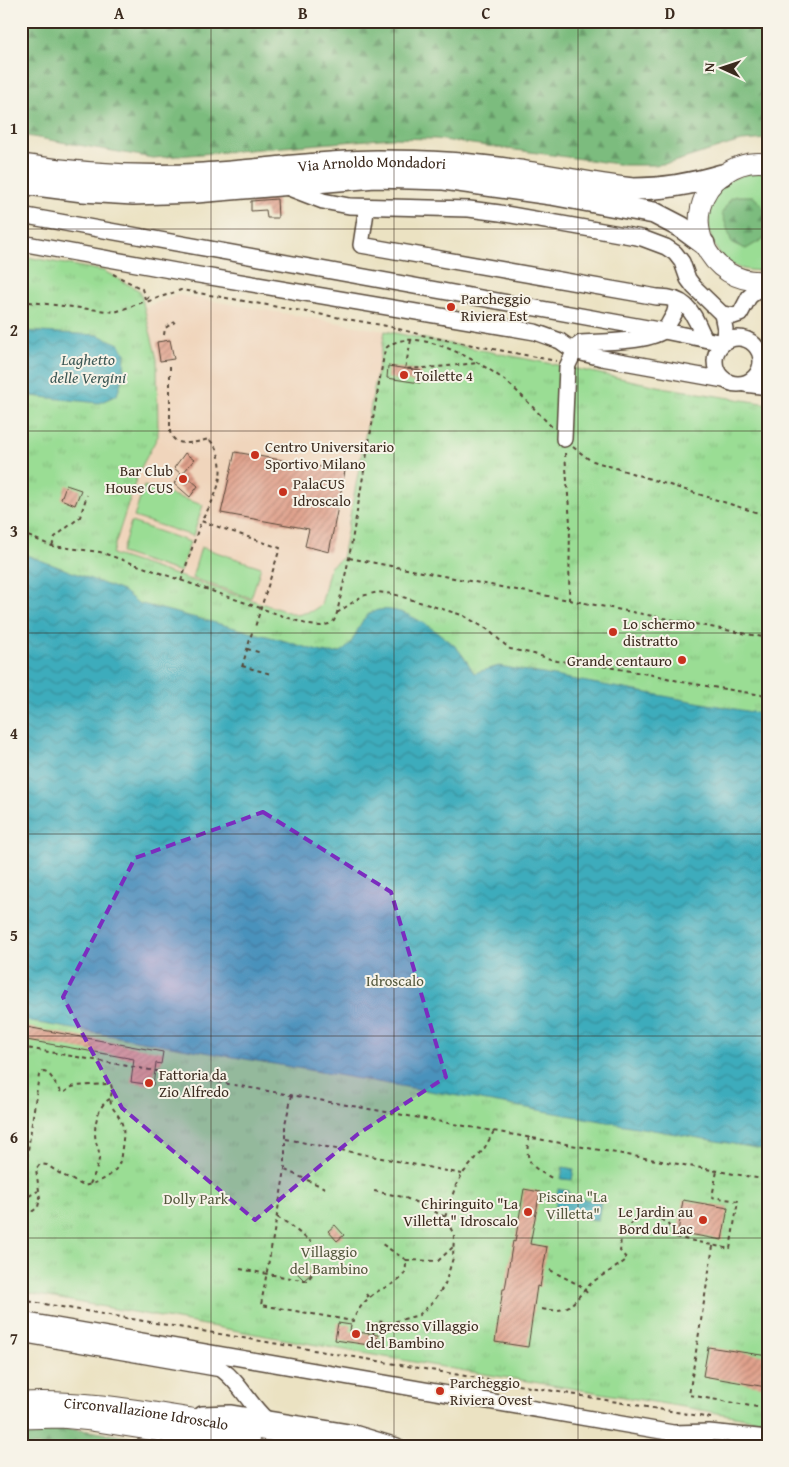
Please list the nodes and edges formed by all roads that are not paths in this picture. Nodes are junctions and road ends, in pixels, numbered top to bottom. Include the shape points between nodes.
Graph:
1 (764, 163) edge
2 (21, 165) edge
3 (722, 175) junction
4 (21, 183) edge
5 (281, 184) junction
6 (366, 212) dead end
7 (21, 215) edge
8 (21, 243) edge
9 (704, 244) junction
10 (768, 280) edge
11 (675, 300) junction
12 (745, 306) junction
13 (722, 314) junction
14 (664, 331) junction
15 (705, 339) junction
16 (723, 343) junction
17 (752, 343) junction
18 (768, 346) edge
19 (571, 357) junction
20 (724, 380) junction
21 (745, 384) junction
22 (768, 388) edge
23 (564, 440) road end
24 (21, 1320) edge
25 (21, 1334) edge
26 (21, 1402) edge
27 (167, 1414) junction
28 (21, 1419) edge
29 (266, 1419) junction
30 (673, 1433) junction
31 (768, 1438) edge
32 (253, 1446) edge
33 (359, 1446) edge
34 (397, 1446) edge
35 (708, 1446) edge

1 - 3 main road via 738,166
2 - 3 highway, Via Arnoldo Mondadori via 80,173 156,175 209,174 331,163 434,162 513,170 633,189 674,187
3 - 9 main road via 709,189 701,207 699,226
4 - 5 highway, Via Arnoldo Mondadori via 133,194
5 - 9 highway, Via Arnoldo Mondadori via 376,177 444,179 509,187 654,213
5 - 13 street via 323,201 349,206 470,209 642,238 675,253 694,287
6 - 11 street via 361,245
7 - 14 street
8 - 19 street via 535,332 560,341
9 - 10 main road via 715,261 731,274 750,280
10 - 12 street via 749,297
11 - 14 street via 677,308
11 - 15 street via 683,302 690,310
12 - 13 street via 740,314
12 - 17 street via 747,335
13 - 16 street
14 - 15 street
14 - 19 street via 645,338 581,343
15 - 16 street
16 - 17 street via 736,338
16 - 20 street via 718,348 715,362
17 - 18 street
17 - 21 street via 762,363 756,376
19 - 20 street via 602,358
19 - 23 street
20 - 21 street via 730,384
21 - 22 street
24 - 30 street
25 - 29 street via 221,1368
26 - 27 main road, Circonvallazione Idroscalo via 76,1402
27 - 29 street via 230,1413
27 - 33 main road, Circonvallazione Idroscalo
28 - 32 main road, Circonvallazione Idroscalo via 92,1421
29 - 34 street via 354,1433
30 - 31 street via 709,1432
30 - 35 street

